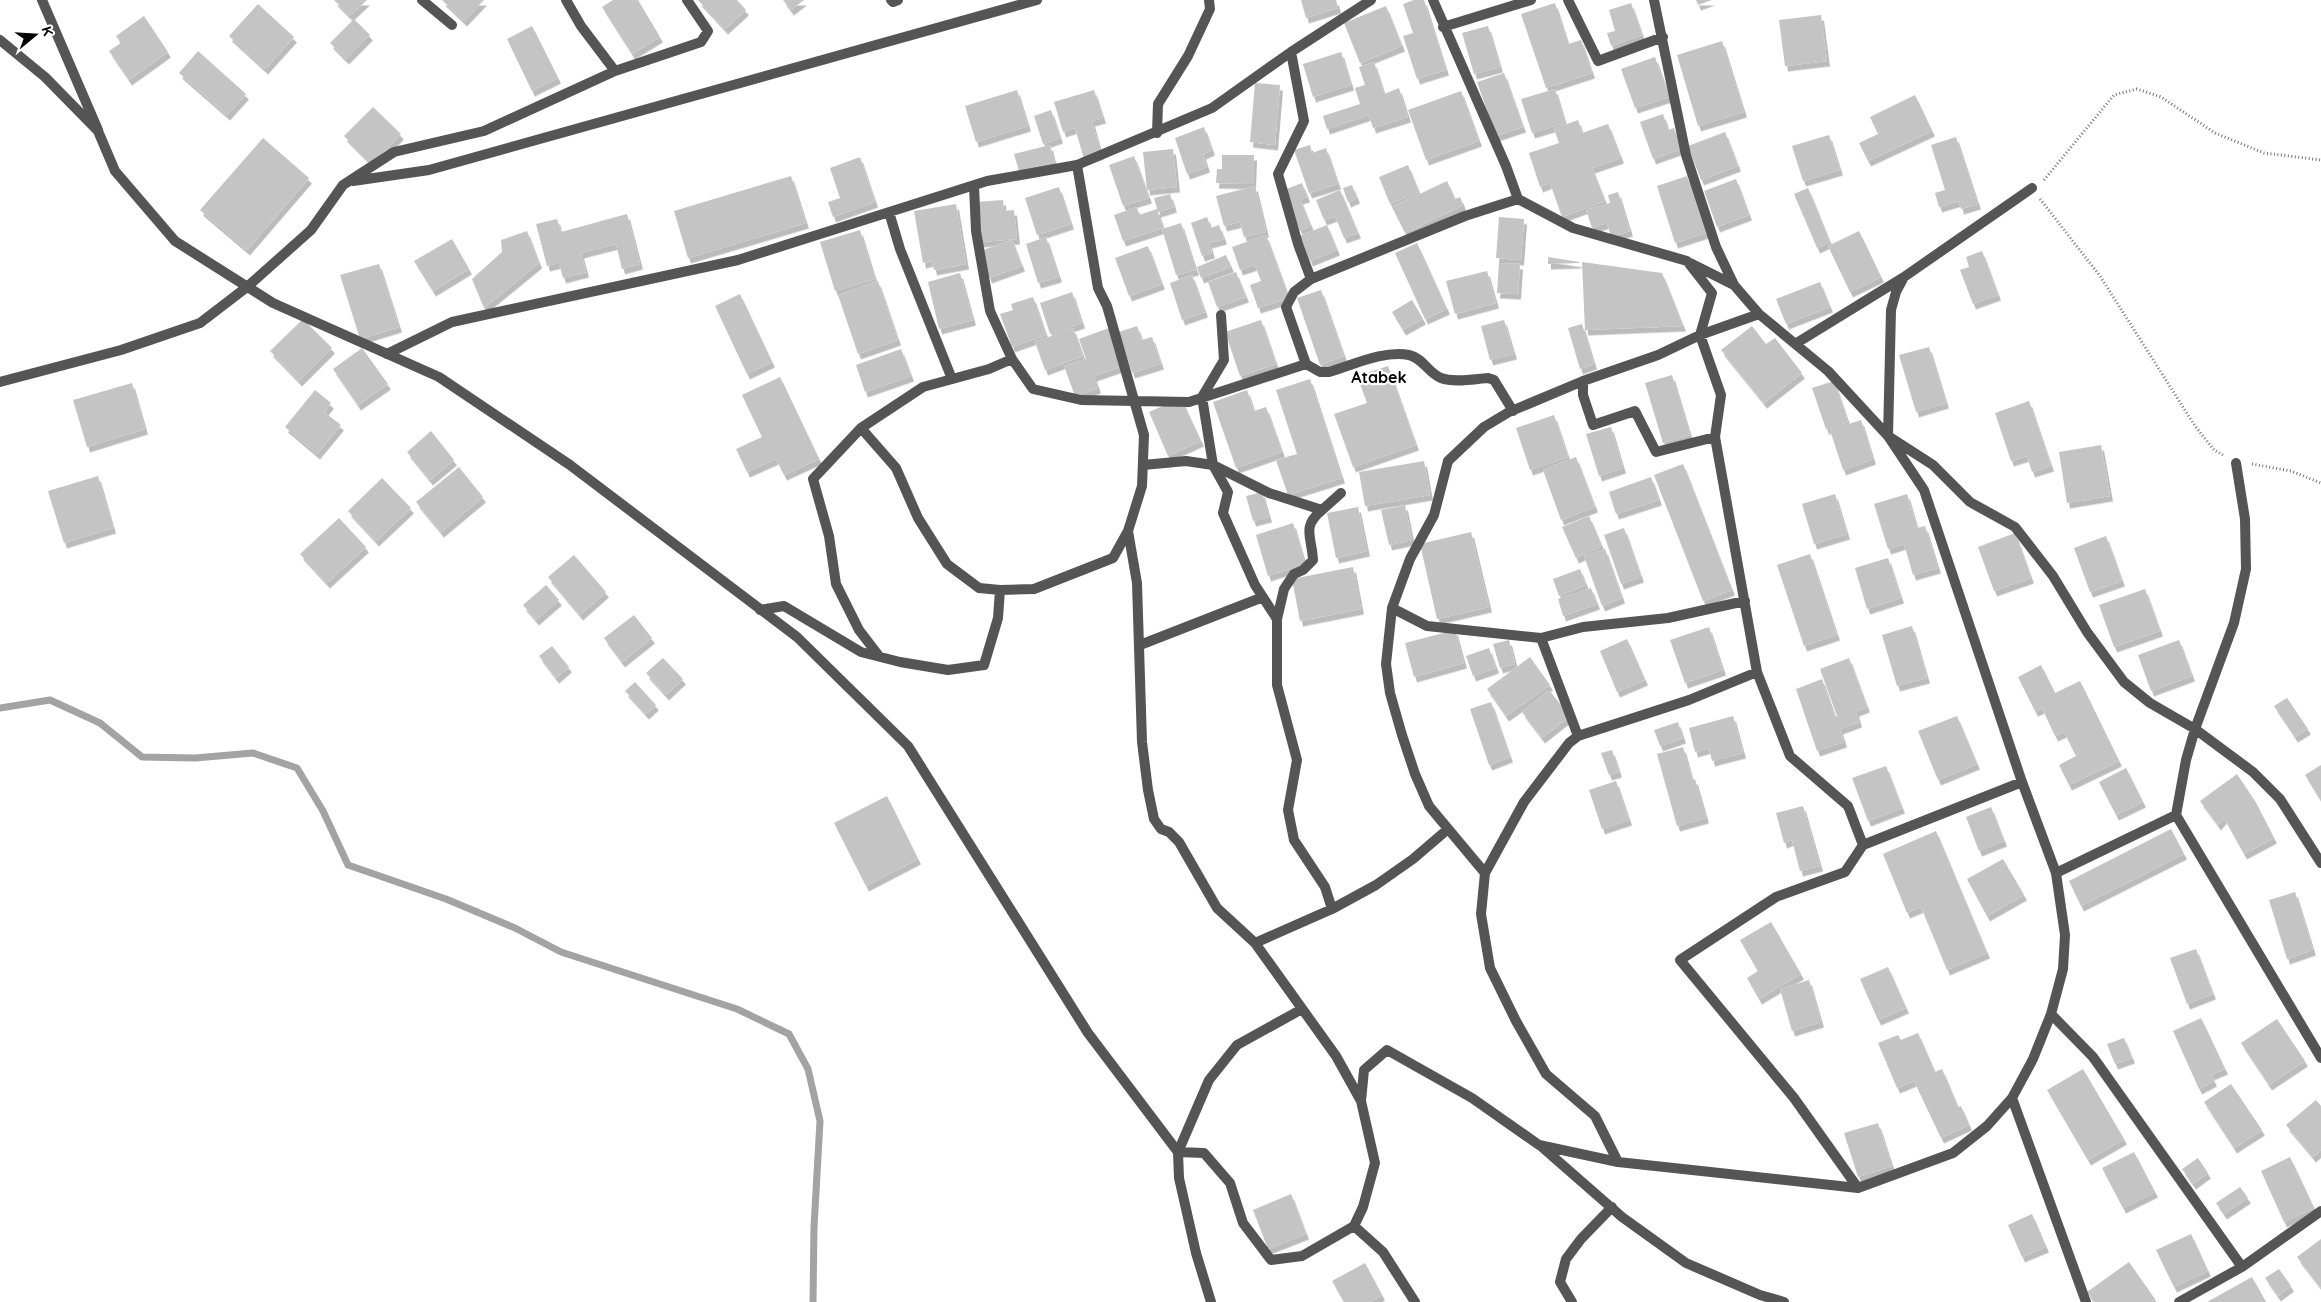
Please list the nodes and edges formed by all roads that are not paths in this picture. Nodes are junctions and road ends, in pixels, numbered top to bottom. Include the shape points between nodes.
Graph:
1 (42, 0) edge
2 (422, 0) edge
3 (566, 0) edge
4 (687, 0) edge
5 (891, 0) edge
6 (898, 0) edge
7 (1037, 0) edge
8 (1209, 0) edge
9 (1371, 0) edge
10 (1433, 0) edge
11 (1531, 0) edge
12 (1568, 0) edge
13 (1654, 0) edge
14 (452, 25) dead end
15 (1443, 27) junction
16 (1663, 37) junction
17 (0, 40) edge
18 (1291, 52) junction
19 (615, 71) junction
20 (98, 131) junction
21 (1156, 133) junction
22 (1077, 165) junction
23 (348, 182) junction
24 (974, 186) junction
25 (2032, 188) road end
26 (1518, 199) junction
27 (889, 212) junction
28 (1687, 261) junction
29 (1904, 277) junction
30 (1311, 279) junction
31 (1734, 285) junction
32 (247, 287) junction
33 (1759, 314) junction
34 (1221, 315) dead end
35 (1700, 335) junction
36 (1794, 344) junction
37 (387, 354) junction
38 (1012, 359) junction
39 (1306, 364) junction
40 (952, 379) junction
41 (1583, 381) junction
42 (0, 382) edge
43 (1202, 397) junction
44 (1134, 401) junction
45 (1513, 411) junction
46 (861, 428) junction
47 (1888, 436) junction
48 (1715, 437) junction
49 (2236, 463) road end
50 (1143, 465) junction
51 (1212, 465) junction
52 (1340, 493) dead end
53 (1322, 510) junction
54 (1128, 531) junction
55 (1000, 590) junction
56 (1263, 597) junction
57 (1745, 601) junction
58 (1392, 608) junction
59 (760, 610) junction
60 (1277, 619) junction
61 (1541, 638) junction
62 (1140, 644) junction
63 (879, 656) junction
64 (1757, 672) junction
65 (2195, 729) junction
66 (1578, 736) junction
67 (2022, 782) junction
68 (2176, 815) junction
69 (1448, 829) junction
70 (1863, 845) junction
71 (2321, 863) edge
72 (2056, 872) junction
73 (1485, 873) junction
74 (1332, 909) junction
75 (1255, 943) junction
76 (1302, 1009) junction
77 (2051, 1014) junction
78 (2321, 1058) edge
79 (2012, 1098) junction
80 (1362, 1101) junction
81 (1539, 1145) junction
82 (1178, 1152) junction
83 (1618, 1162) junction
84 (1858, 1188) junction
85 (1612, 1207) junction
86 (2321, 1211) edge
87 (1354, 1226) junction
88 (2242, 1267) junction
89 (1762, 1298) edge
90 (1211, 1302) edge
91 (1415, 1302) edge
92 (1572, 1302) edge
93 (1784, 1302) edge
94 (2086, 1302) edge
95 (2179, 1302) edge

1 - 20 street
2 - 14 street
3 - 19 street
4 - 19 street via 708,31 701,42
5 - 6 street
7 - 23 street via 429,170
8 - 21 street via 1210,9 1188,56 1158,104
9 - 18 street
10 - 15 street
11 - 15 street
12 - 16 street via 1598,61
13 - 16 street
15 - 26 street
16 - 31 street via 1686,155 1716,247
17 - 20 street via 45,77
18 - 21 street via 1212,108
18 - 30 street via 1304,121 1278,174
19 - 23 street via 484,131 394,152
20 - 32 street via 115,171 175,241
21 - 22 street
22 - 24 street
22 - 44 street via 1098,288 1107,306
23 - 32 street via 311,230
24 - 27 street
24 - 38 street via 976,231 990,311
25 - 29 street
26 - 28 street via 1573,228
26 - 30 street via 1465,216
27 - 37 street via 738,260 452,322
27 - 40 street via 900,249
28 - 31 street
28 - 35 street via 1712,293
29 - 36 street
29 - 47 street via 1891,310
30 - 39 street via 1294,292 1286,307
31 - 33 street
32 - 37 street via 273,303
32 - 42 street via 200,322 121,350
33 - 35 street
33 - 36 street
34 - 43 street via 1224,360
35 - 41 street via 1658,355
35 - 48 street via 1721,395
36 - 47 street via 1828,371
37 - 59 street via 440,377 570,465
38 - 40 street
38 - 44 street via 1033,389 1081,400
39 - 43 street
39 - 45 street via 1320,372 1330,372 1389,356 1410,355 1442,378 1494,380
40 - 46 street via 923,388
41 - 45 street
41 - 48 street via 1583,395 1592,425 1635,411 1656,452
43 - 44 street via 1189,402
43 - 51 street
44 - 50 street via 1144,435
45 - 58 street via 1484,427 1448,461 1434,515 1410,559
46 - 55 street via 896,468 918,518 947,564 979,588
46 - 63 street via 813,479 829,536 836,584 859,630
47 - 65 street via 1933,465 1970,502 2015,527 2053,576 2087,632 2124,682 2150,703
47 - 67 street via 1924,490
48 - 57 street
49 - 65 street via 2245,519 2246,569 2234,623
50 - 51 street via 1186,461
50 - 54 street via 1142,486
51 - 53 street via 1269,493
51 - 56 street via 1228,492 1223,513
52 - 53 street
53 - 60 street via 1313,518 1308,532 1313,560 1294,574 1284,589
54 - 55 street via 1113,558 1034,589
54 - 62 street via 1137,584
55 - 63 street via 998,618 984,665 948,670
56 - 60 street
56 - 62 street
57 - 61 street via 1668,618 1583,627
57 - 64 street
58 - 61 street via 1427,626
58 - 69 street via 1386,664 1390,694 1415,774 1429,806
59 - 63 street via 784,606 861,652
59 - 82 street via 796,637 908,746 1088,1033
60 - 74 street via 1277,685 1296,760 1288,810 1294,840 1325,887
61 - 66 street
62 - 75 street via 1142,742 1154,819 1161,829 1179,842 1217,908
64 - 66 street via 1689,700
64 - 70 street via 1790,756 1848,806
65 - 68 street
65 - 71 street via 2253,772 2280,799
66 - 73 street via 1569,743 1524,802
67 - 70 street
67 - 72 street
68 - 72 street
68 - 78 street
69 - 73 street
69 - 74 street via 1376,885
70 - 84 street via 1845,872 1776,897 1680,960 1794,1098
72 - 77 street via 2065,934 2063,969
73 - 83 street via 1482,914 1490,968 1546,1074 1595,1116
74 - 75 street
75 - 76 street
76 - 80 street via 1336,1056
76 - 82 street via 1237,1045 1209,1080
77 - 79 street
77 - 88 street via 2093,1057
79 - 84 street via 1987,1126 1953,1153
79 - 94 street
80 - 81 street via 1364,1070 1387,1050 1472,1098
80 - 87 street via 1375,1164
81 - 83 street
81 - 85 street
82 - 87 street via 1204,1153 1230,1183 1243,1223 1271,1260 1302,1256
82 - 90 street via 1179,1178
83 - 84 street
85 - 89 street via 1686,1263
85 - 92 street via 1566,1259 1560,1282
86 - 88 street
87 - 91 street via 1383,1252
88 - 95 street
89 - 93 street

